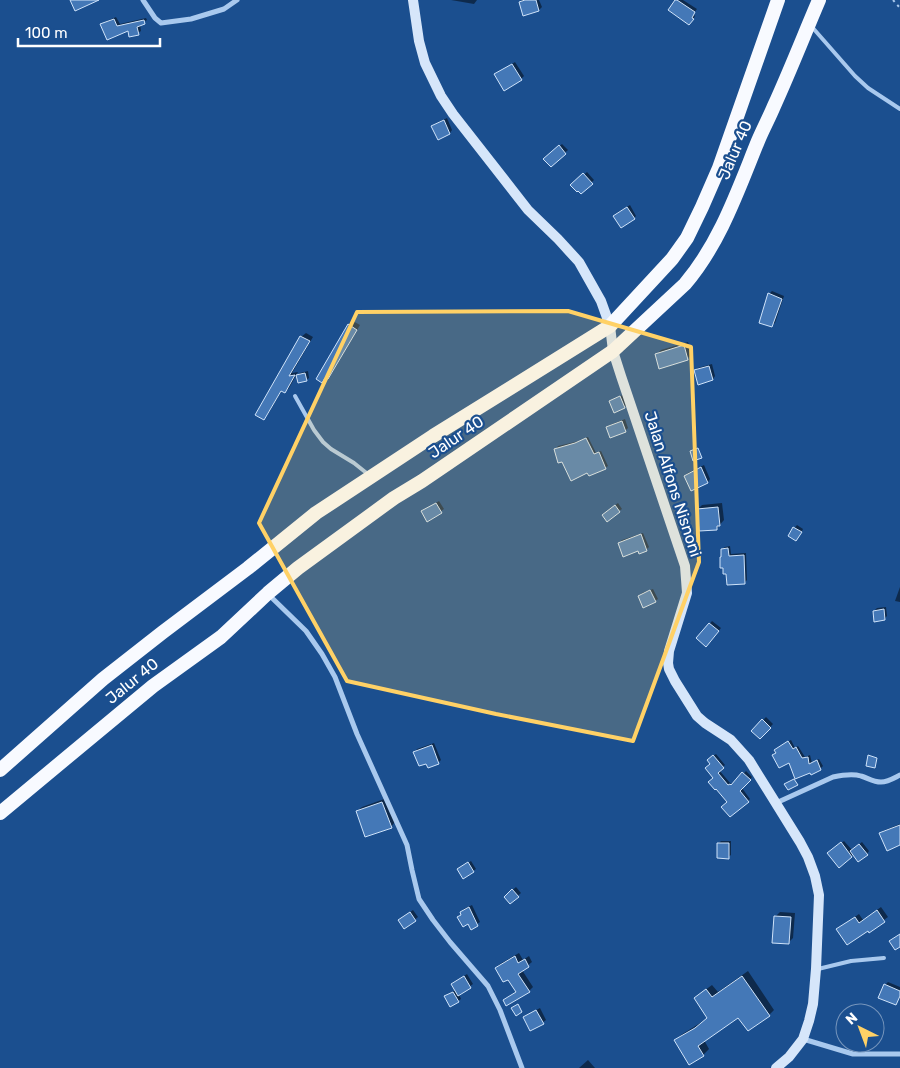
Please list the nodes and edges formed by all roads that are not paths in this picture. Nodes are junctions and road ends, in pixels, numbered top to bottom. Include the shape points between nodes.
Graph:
1 (143, 0) edge
2 (238, 0) edge
3 (413, 0) edge
4 (778, 0) edge
5 (819, 0) edge
6 (809, 23) junction
7 (900, 109) edge
8 (610, 326) junction
9 (613, 351) junction
10 (295, 396) dead end
11 (371, 476) junction
12 (268, 593) junction
13 (0, 770) edge
14 (900, 775) edge
15 (776, 804) junction
16 (0, 813) edge
17 (884, 958) dead end
18 (816, 969) junction
19 (803, 1039) junction
20 (900, 1054) edge
21 (522, 1068) edge
22 (776, 1068) edge

1 - 2 street via 161,23 191,19 224,9
3 - 8 main road, Jalan Alfons Nisnoni via 425,63 441,96 528,210 579,262 601,301
4 - 8 highway, Jalur 40 via 718,168 687,238 672,259
5 - 6 highway, Jalur 40
6 - 7 lane via 855,76
6 - 9 highway, Jalur 40 via 710,248 686,284
8 - 9 main road, Jalan Alfons Nisnoni
8 - 11 highway, Jalur 40
9 - 12 highway, Jalur 40 via 362,521
9 - 15 main road, Jalan Alfons Nisnoni via 685,566 687,593 669,651 669,669 697,716 731,740 749,760
10 - 11 lane via 323,442
11 - 13 highway, Jalur 40 via 316,513 103,679
12 - 16 highway, Jalur 40 via 221,637 153,686
12 - 21 street via 306,631 335,677 407,845 419,899 488,986
14 - 15 street via 882,782 852,774 832,777
15 - 18 main road, Jalan Alfons Nisnoni via 804,850 815,876 819,895
17 - 18 lane
18 - 19 main road, Jalan Alfons Nisnoni via 813,1004
19 - 20 street via 853,1054
19 - 22 main road, Jalan Alfons Nisnoni via 790,1057

